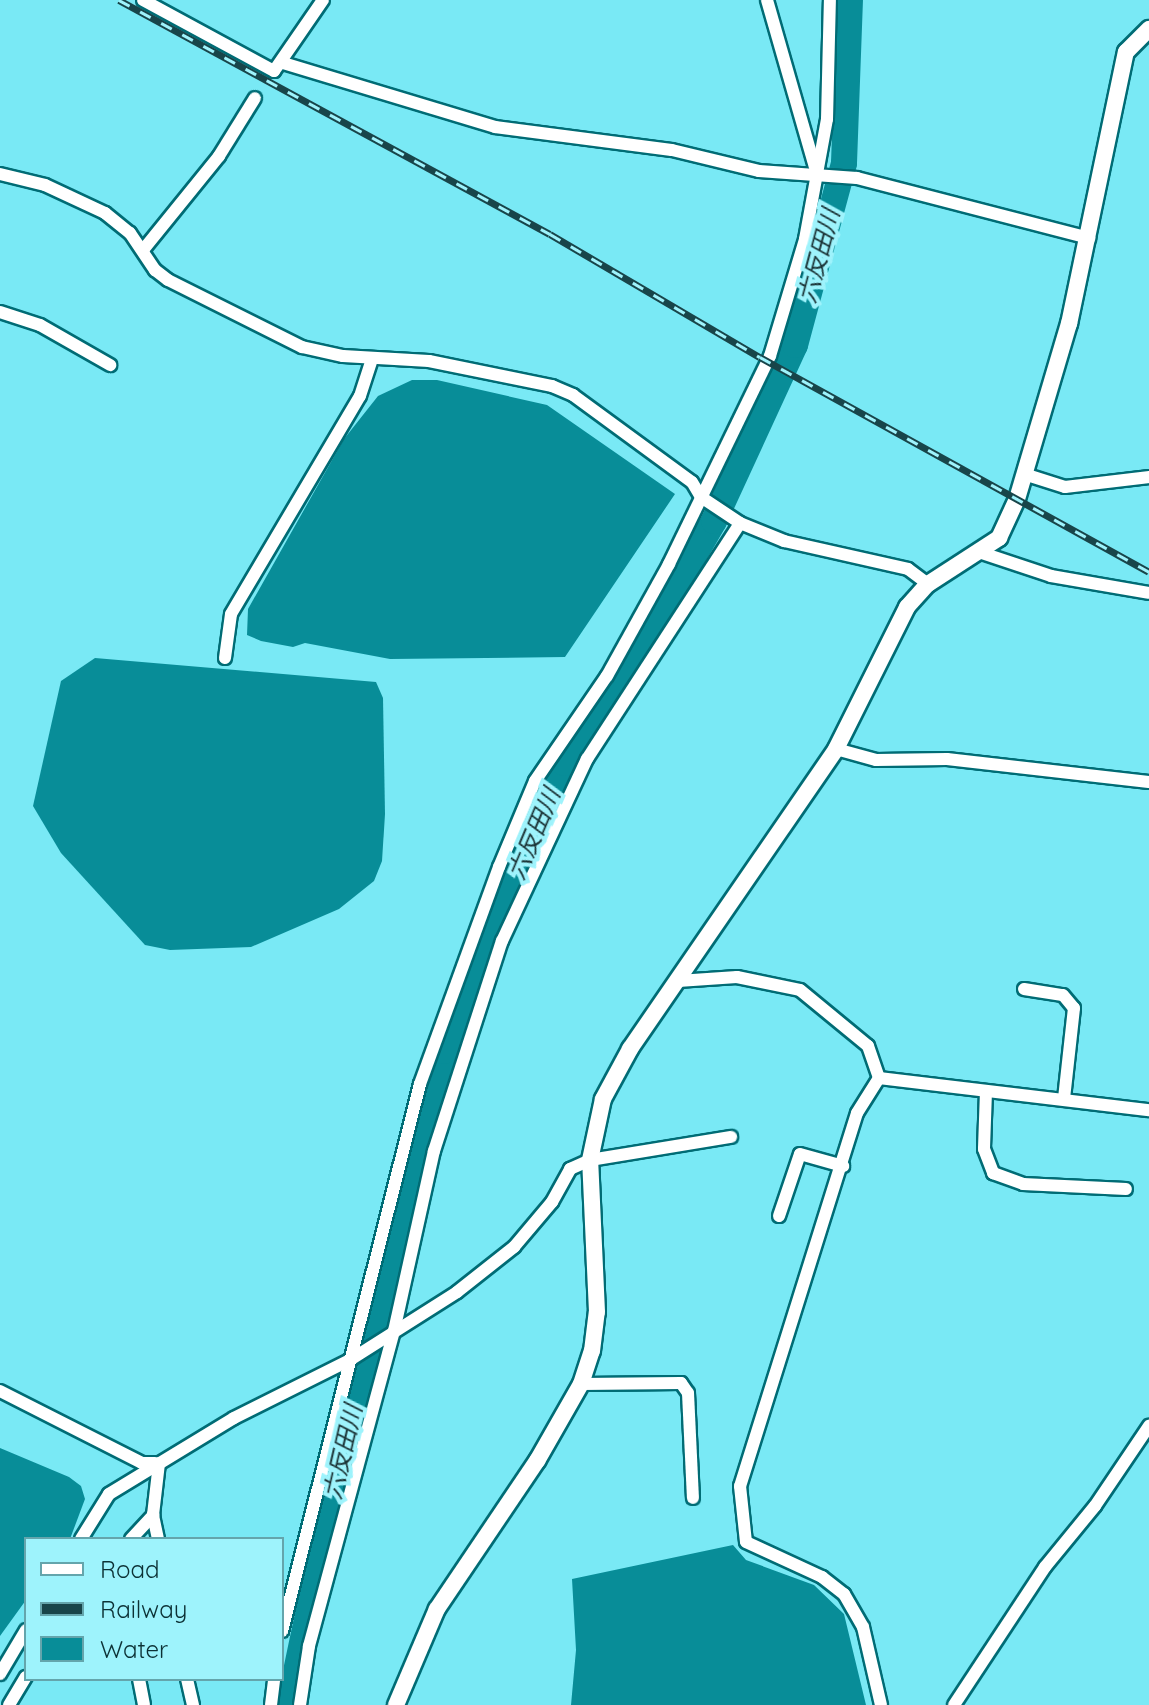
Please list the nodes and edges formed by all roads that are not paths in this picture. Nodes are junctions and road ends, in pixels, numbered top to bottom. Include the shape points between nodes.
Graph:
1 (143, 0) edge
2 (323, 0) edge
3 (767, 0) edge
4 (830, 0) edge
5 (1149, 29) edge
6 (283, 63) junction
7 (255, 98) dead end
8 (0, 174) edge
9 (817, 174) junction
10 (1089, 238) junction
11 (143, 250) junction
12 (0, 312) edge
13 (372, 358) junction
14 (110, 365) dead end
15 (1024, 474) junction
16 (1149, 477) edge
17 (704, 499) junction
18 (737, 522) junction
19 (982, 553) junction
20 (928, 584) junction
21 (1149, 593) edge
22 (225, 658) dead end
23 (836, 749) junction
24 (1149, 782) edge
25 (678, 981) junction
26 (1024, 989) dead end
27 (879, 1078) junction
28 (986, 1091) junction
29 (1064, 1099) junction
30 (1149, 1110) edge
31 (731, 1137) dead end
32 (590, 1160) junction
33 (843, 1166) junction
34 (1126, 1189) dead end
35 (779, 1216) dead end
36 (391, 1333) junction
37 (353, 1357) junction
38 (581, 1384) junction
39 (0, 1391) edge
40 (1149, 1426) edge
41 (159, 1463) junction
42 (693, 1498) dead end
43 (153, 1515) junction
44 (82, 1537) edge
45 (133, 1537) edge
46 (158, 1537) edge
47 (284, 1623) edge
48 (24, 1633) edge
49 (0, 1674) edge
50 (24, 1680) edge
51 (139, 1681) edge
52 (187, 1681) edge
53 (274, 1681) edge
54 (9, 1705) edge
55 (144, 1705) edge
56 (193, 1705) edge
57 (271, 1705) edge
58 (300, 1705) edge
59 (396, 1705) edge
60 (881, 1705) edge
61 (954, 1705) edge

1 - 6 street via 274,71
2 - 6 street
3 - 9 street
4 - 9 street via 831,73
5 - 10 street via 1126,52
6 - 9 street via 495,127 672,150 759,171
7 - 11 street via 219,156
8 - 11 street via 45,185 105,213
9 - 10 street via 857,178
9 - 17 street via 805,239 770,356
10 - 15 street
11 - 13 street via 168,280 252,324 302,347
12 - 14 street via 40,325
13 - 17 street via 429,361 552,386 573,395 692,482
13 - 22 street via 360,396 231,614
15 - 16 street via 1065,487
15 - 19 street via 999,538
17 - 18 street
17 - 37 street via 607,676 535,781 499,867 420,1084
18 - 20 street via 784,541 908,569
18 - 36 street via 587,759 502,941 434,1151
19 - 20 street
19 - 21 street via 1051,576
20 - 23 street via 907,607
23 - 24 street via 876,760 947,759
23 - 25 street
25 - 27 street via 737,977 800,990 868,1046
25 - 32 street via 603,1099
26 - 29 street via 1063,995 1074,1008
27 - 28 street
27 - 33 street via 857,1113
28 - 29 street
28 - 34 street via 984,1149 993,1173 1023,1184
29 - 30 street
31 - 32 street
32 - 36 street via 570,1169 552,1202 514,1247 457,1292
32 - 38 street via 597,1312
33 - 35 street via 800,1154
33 - 60 street via 740,1486 742,1524 746,1542 822,1577 844,1594 863,1627
36 - 37 street
36 - 58 street via 335,1541
37 - 41 street
37 - 47 street
38 - 42 street via 681,1383 688,1393
38 - 59 street via 537,1461 437,1609
39 - 41 street via 142,1463
40 - 61 street via 1095,1506 1045,1567
41 - 43 street
41 - 44 street via 109,1494
43 - 45 street
43 - 46 street
48 - 49 street
50 - 54 street
51 - 55 street
52 - 56 street
53 - 57 street

